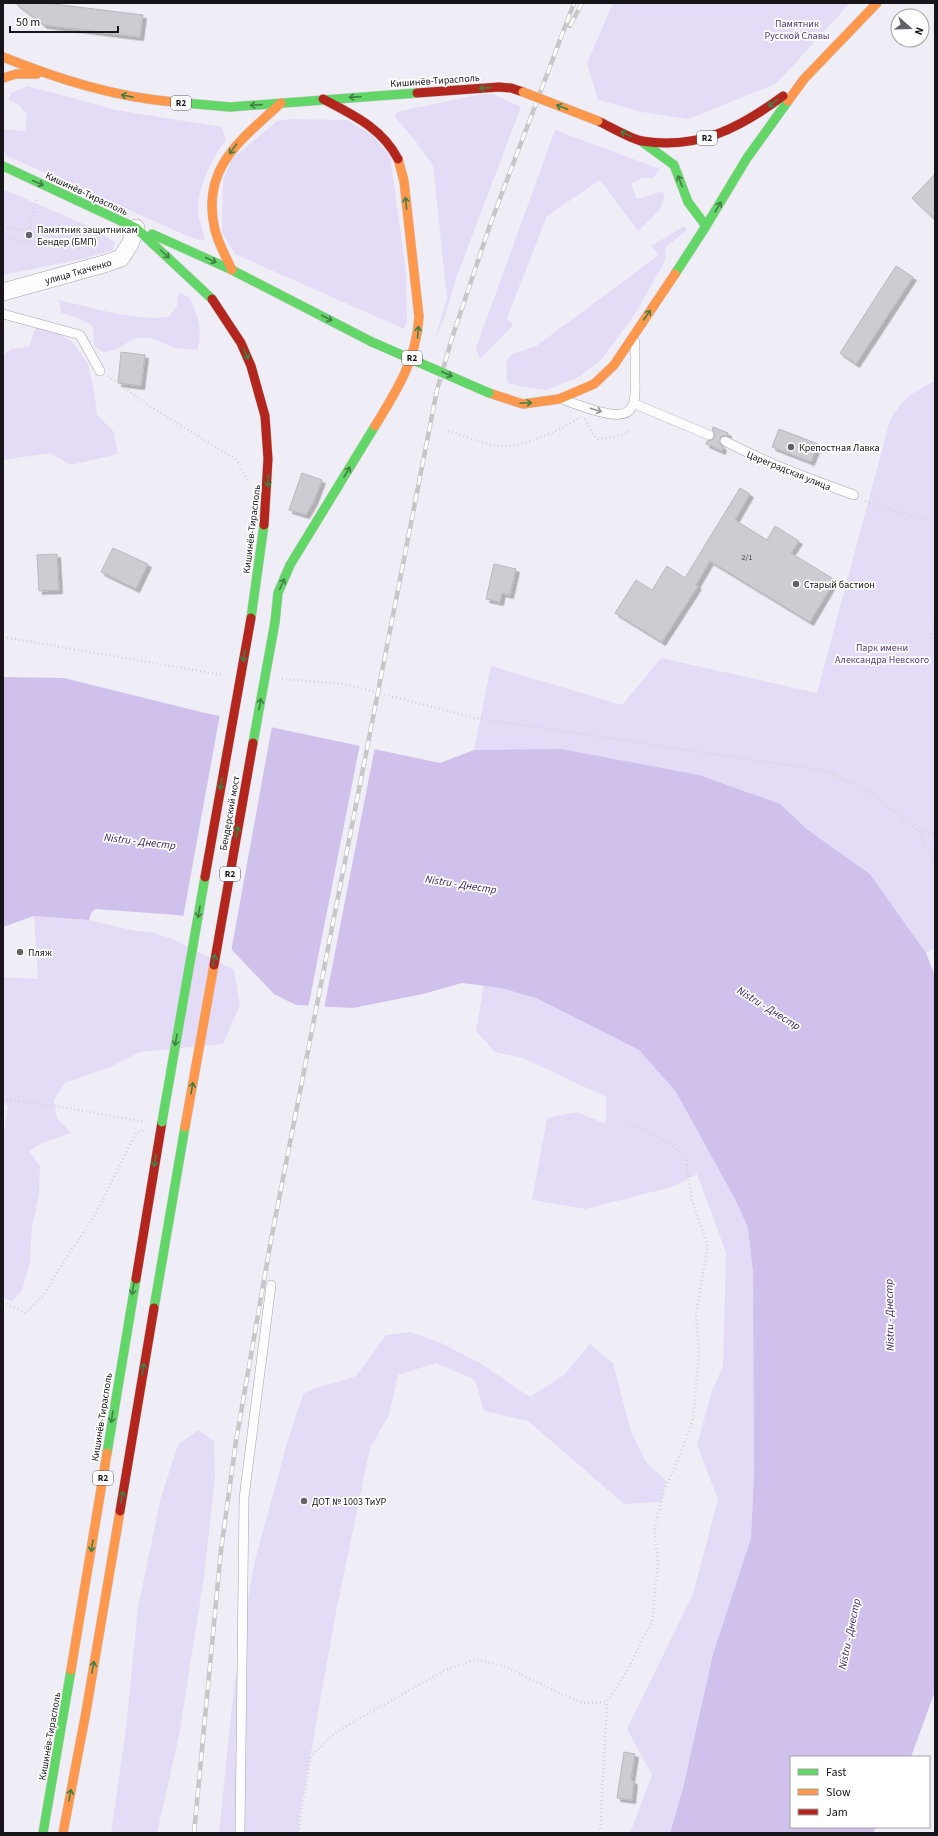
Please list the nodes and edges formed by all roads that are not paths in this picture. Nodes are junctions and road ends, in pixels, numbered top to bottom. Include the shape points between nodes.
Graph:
1 (877, 3) edge
2 (3, 57) edge
3 (43, 73) junction
4 (3, 78) edge
5 (804, 79) junction
6 (323, 99) junction
7 (281, 103) junction
8 (641, 141) junction
9 (3, 166) edge
10 (706, 226) junction
11 (136, 228) junction
12 (232, 270) junction
13 (3, 292) edge
14 (3, 314) edge
15 (635, 334) junction
16 (100, 371) road end
17 (559, 399) junction
18 (635, 404) junction
19 (709, 435) dead end
20 (725, 441) dead end
21 (854, 495) dead end
22 (251, 618) joint
23 (158, 1123) joint
24 (271, 1285) dead end
25 (42, 1833) edge
26 (63, 1833) edge
27 (240, 1833) edge

1 - 5 main road, R2
2 - 3 main road, Кишинёв-Тирасполь
3 - 4 main road, R2 via 16,74
7 -> 3 main road, Кишинёв-Тирасполь / R2 via 230,107 170,102 90,88
5 -> 8 main road, Кишинёв-Тирасполь / R2 via 759,114 718,135 680,143
10 -> 5 main road, R2 via 747,158
6 - 7 main road, Кишинёв-Тирасполь / R2
8 -> 6 main road, Кишинёв-Тирасполь / R2, bridge via 598,121 511,88
26 -> 6 main road, Бендерский мост / R2, bridge via 278,593 290,565 398,388 411,363 418,336 419,317 404,181 398,158 392,146 371,126
7 -> 12 main road via 235,145 222,164 214,188 212,213 218,242
10 -> 8 main road via 688,202 674,165
9 -> 11 main road, Кишинёв-Тирасполь / R2
15 -> 10 main road, R2
11 -> 12 main road, R2
11 - 13 street, улица Ткаченко via 121,258
11 -> 22 main road, Кишинёв-Тирасполь / R2 via 209,296 241,343 251,366 265,416 268,483
12 -> 17 main road, R2, bridge via 372,342 489,393 523,404
14 - 16 lane via 80,335
15 - 17 main road, R2 via 614,364 594,384
15 - 18 lane
17 -> 18 lane via 621,415
18 - 19 lane
20 - 21 lane, Цареградская улица via 742,451
22 -> 23 main road, Бендерский мост / R2, bridge
23 -> 25 main road, Кишинёв-Тирасполь / R2 via 61,1732
24 - 27 lane via 244,1498

